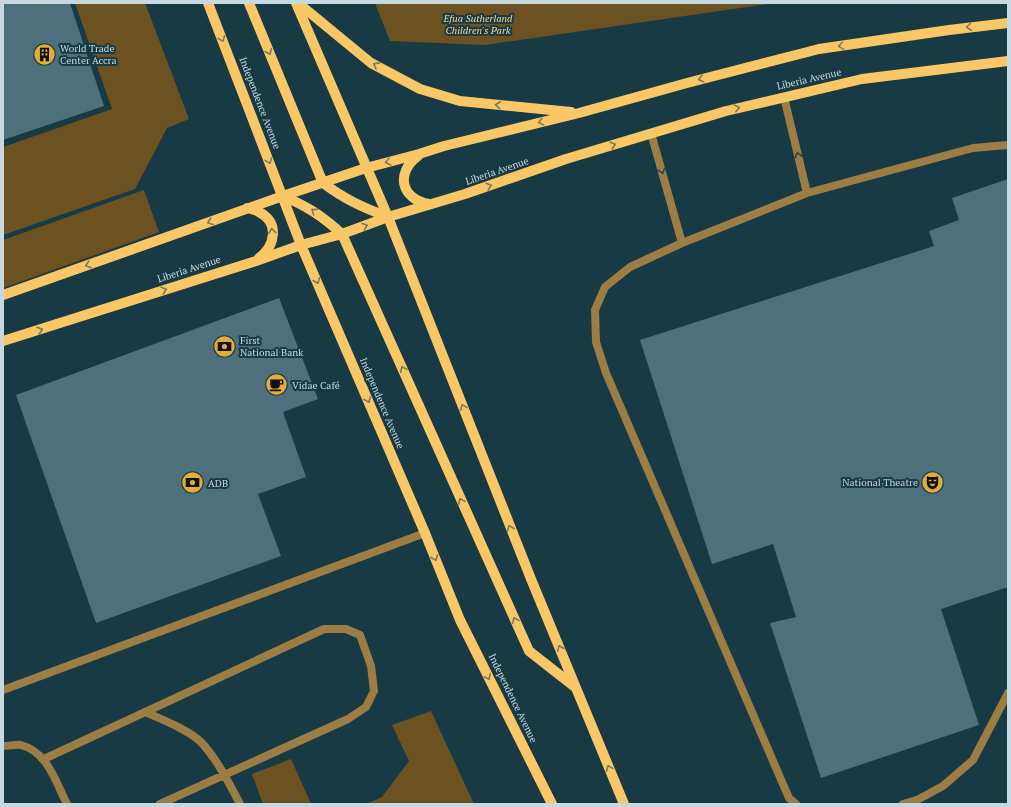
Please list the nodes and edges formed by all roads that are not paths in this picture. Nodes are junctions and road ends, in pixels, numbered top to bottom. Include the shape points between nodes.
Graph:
1 (208, 3) edge
2 (249, 3) edge
3 (297, 3) edge
4 (1008, 23) edge
5 (1008, 61) edge
6 (784, 97) junction
7 (578, 113) junction
8 (651, 133) junction
9 (1008, 145) edge
10 (419, 154) junction
11 (366, 168) junction
12 (323, 183) junction
13 (807, 193) junction
14 (283, 196) junction
15 (431, 204) junction
16 (247, 208) junction
17 (388, 217) junction
18 (342, 234) junction
19 (682, 243) junction
20 (301, 245) junction
21 (256, 261) junction
22 (3, 295) edge
23 (3, 341) edge
24 (425, 533) junction
25 (576, 688) junction
26 (3, 690) edge
27 (1008, 693) edge
28 (144, 712) junction
29 (3, 746) edge
30 (44, 759) junction
31 (225, 775) junction
32 (917, 802) edge
33 (67, 804) edge
34 (160, 804) edge
35 (240, 804) edge
36 (552, 804) edge
37 (624, 804) edge
38 (796, 804) edge
39 (903, 804) edge

1 -> 14 main road, Independence Avenue
2 -> 12 main road
7 -> 3 main road via 460,101 420,89 371,63
3 - 11 main road
4 -> 7 main road via 819,49
5 - 6 main road, Liberia Avenue via 862,79
8 -> 6 main road, Liberia Avenue
13 -> 6 lane
7 -> 10 main road
15 -> 8 main road, Liberia Avenue
8 -> 19 lane
9 - 13 lane via 973,148
10 -> 11 main road
10 - 15 main road via 404,172 404,184 410,195 419,202
11 - 12 main road
11 - 17 main road
12 - 14 main road
12 - 17 main road via 361,207
13 - 19 lane
14 - 16 main road
18 -> 14 main road via 307,207
14 - 20 main road, Independence Avenue
15 - 17 main road, Liberia Avenue
21 -> 16 main road via 266,253 272,242 273,230 268,219 259,211
16 -> 22 main road
18 -> 17 main road, Liberia Avenue
25 -> 17 main road
18 - 20 main road, Liberia Avenue
25 -> 18 main road via 529,651
19 - 38 lane via 630,267 605,287 595,310 596,342 609,381 789,798
20 - 21 main road, Liberia Avenue
20 -> 24 main road, Independence Avenue
23 -> 21 main road, Liberia Avenue
24 - 26 lane
24 -> 36 main road, Independence Avenue via 460,620
37 -> 25 main road
27 - 32 lane via 973,760 943,786
28 - 30 lane
28 - 31 lane via 178,726 201,742
28 - 31 lane via 324,629 346,628 360,635 371,666 374,691 366,707 348,719
29 - 30 lane via 20,745
30 - 33 lane
31 - 34 lane
31 - 35 lane
32 - 39 lane

